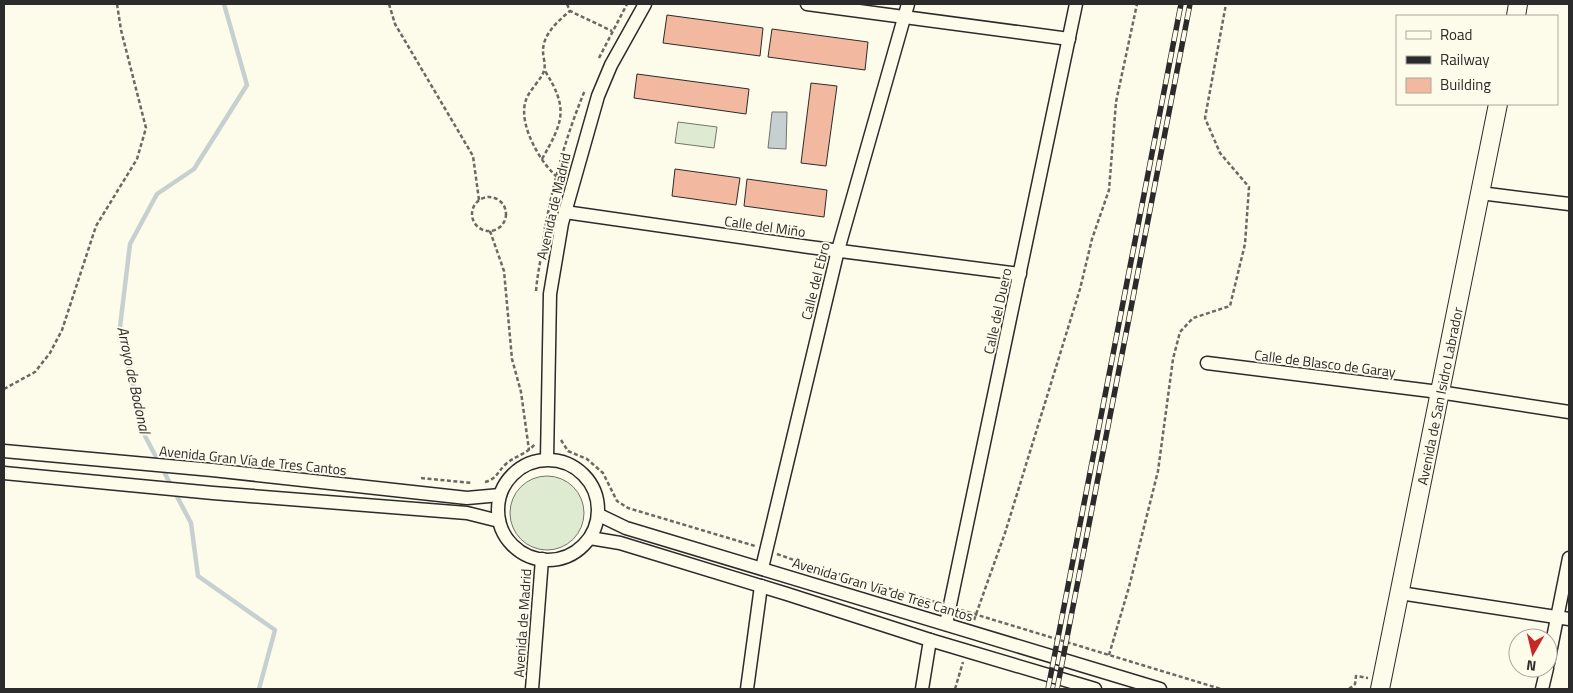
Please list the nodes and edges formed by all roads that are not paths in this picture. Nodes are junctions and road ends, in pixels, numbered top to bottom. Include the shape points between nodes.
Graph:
1 (645, 4) edge
2 (807, 4) edge
3 (908, 4) edge
4 (1076, 4) edge
5 (904, 17) junction
6 (1069, 39) junction
7 (1498, 105) edge
8 (1480, 193) junction
9 (1569, 204) edge
10 (565, 212) junction
11 (838, 250) junction
12 (1020, 274) junction
13 (1208, 363) dead end
14 (1439, 392) junction
15 (1569, 412) edge
16 (4, 451) edge
17 (547, 459) junction
18 (4, 473) edge
19 (500, 495) junction
20 (598, 515) junction
21 (499, 521) junction
22 (590, 538) junction
23 (1569, 558) edge
24 (542, 560) junction
25 (762, 568) junction
26 (761, 586) junction
27 (1400, 594) junction
28 (1564, 618) edge
29 (946, 624) junction
30 (1558, 635) edge
31 (930, 640) junction
32 (532, 689) edge
33 (748, 689) edge
34 (922, 689) edge
35 (1095, 689) edge
36 (1160, 689) edge
37 (1380, 689) edge

1 - 10 street, Avenida de Madrid via 611,65 598,96
2 - 5 street
3 - 5 street, Calle del Ebro
4 - 6 street, Calle del Duero
5 - 6 street
5 - 11 street, Calle del Ebro
6 - 12 street, Calle del Duero
7 - 8 street, Avenida de San Isidro Labrador
8 - 9 street
8 - 14 street, Avenida de San Isidro Labrador
10 - 11 street, Calle del Miño
10 - 17 street, Avenida de Madrid via 550,294
11 - 12 street, Calle del Miño
11 - 25 street, Calle del Ebro
12 - 29 street, Calle del Duero
13 - 14 street, Calle de Blasco de Garay
14 - 15 street, Calle de Blasco de Garay
14 - 27 street, Avenida de San Isidro Labrador
16 - 19 street, Avenida Gran Vía de Tres Cantos via 467,498
17 - 19 street via 516,470
17 - 20 street via 572,465 584,474 596,494
18 - 21 street via 466,514
19 - 21 street
20 - 22 street
20 - 25 street, Avenida Gran Vía de Tres Cantos via 626,528
21 - 24 street via 514,546 526,555
22 - 24 street via 568,556
22 - 26 street
23 - 28 street
24 - 32 street, Avenida de Madrid
25 - 29 street, Avenida Gran Vía de Tres Cantos
26 - 31 street
26 - 33 street
27 - 28 street
27 - 37 street, Avenida de San Isidro Labrador
28 - 30 street
29 - 36 street, Avenida Gran Vía de Tres Cantos
31 - 34 street
31 - 35 street

